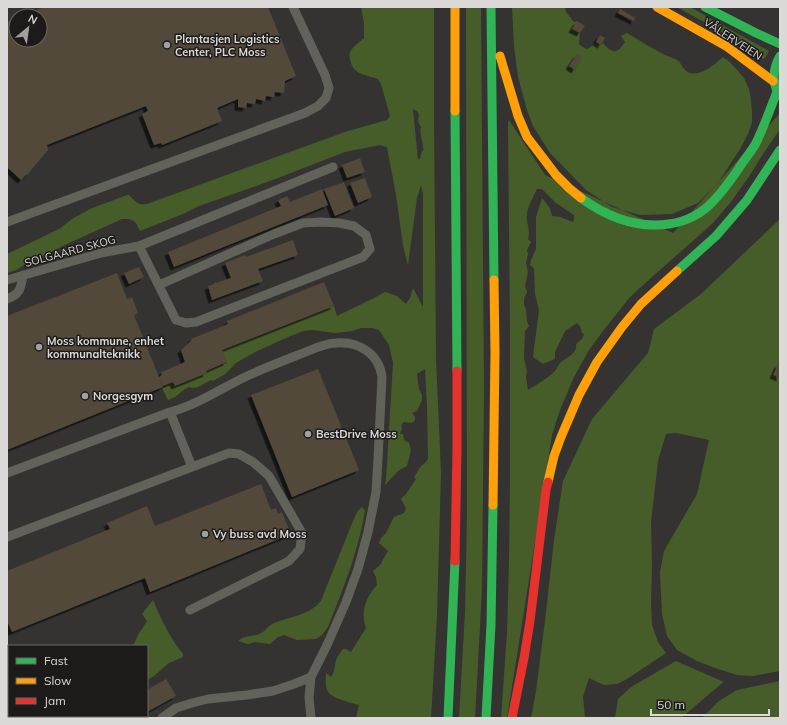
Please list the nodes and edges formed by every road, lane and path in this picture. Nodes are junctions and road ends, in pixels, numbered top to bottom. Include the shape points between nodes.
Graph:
1 (293, 7) edge
2 (455, 7) edge
3 (491, 7) edge
4 (657, 7) edge
5 (705, 7) edge
6 (780, 44) edge
7 (780, 56) edge
8 (773, 81) junction
9 (778, 94) edge
10 (780, 150) edge
11 (333, 167) dead end
12 (7, 222) edge
13 (139, 246) junction
14 (23, 276) junction
15 (7, 280) edge
16 (159, 285) junction
17 (7, 300) edge
18 (170, 412) junction
19 (192, 467) junction
20 (7, 473) edge
21 (7, 537) edge
22 (190, 610) dead end
23 (311, 676) junction
24 (162, 718) edge
25 (310, 718) edge
26 (448, 718) edge
27 (486, 718) edge
28 (512, 718) edge

1 - 12 lane via 329,88 326,98 318,106 305,113
2 - 26 highway via 457,509
3 - 9 highway via 503,69 517,115 527,137 555,174 574,193 598,210 636,225 674,224 703,211 714,202 756,142
3 - 27 highway via 495,353 492,625
4 - 8 highway, VÅLERVEIEN via 726,46
5 - 6 highway, VÅLERVEIEN
7 - 8 highway via 773,71
8 - 9 highway
10 - 28 highway via 759,184 716,236 641,304 622,327 597,362 579,395 554,456 546,490 530,620
11 - 13 lane, SOLGAARD SKOG
13 - 14 lane, SOLGAARD SKOG via 101,253
13 - 16 lane
14 - 15 lane, SOLGAARD SKOG
14 - 17 lane via 22,287 15,296
16 - 16 lane via 176,320 196,322 363,257 370,249 366,234 354,226 339,223 303,223
18 - 19 lane
18 - 20 lane
18 - 23 lane via 198,402 244,378 335,342 358,346 376,359 382,377 376,492 368,532 346,602
19 - 21 lane
19 - 22 lane via 229,453 239,454 253,462 269,476 302,533 300,549 289,561
23 - 24 lane via 273,691 192,703 176,708
23 - 25 lane

